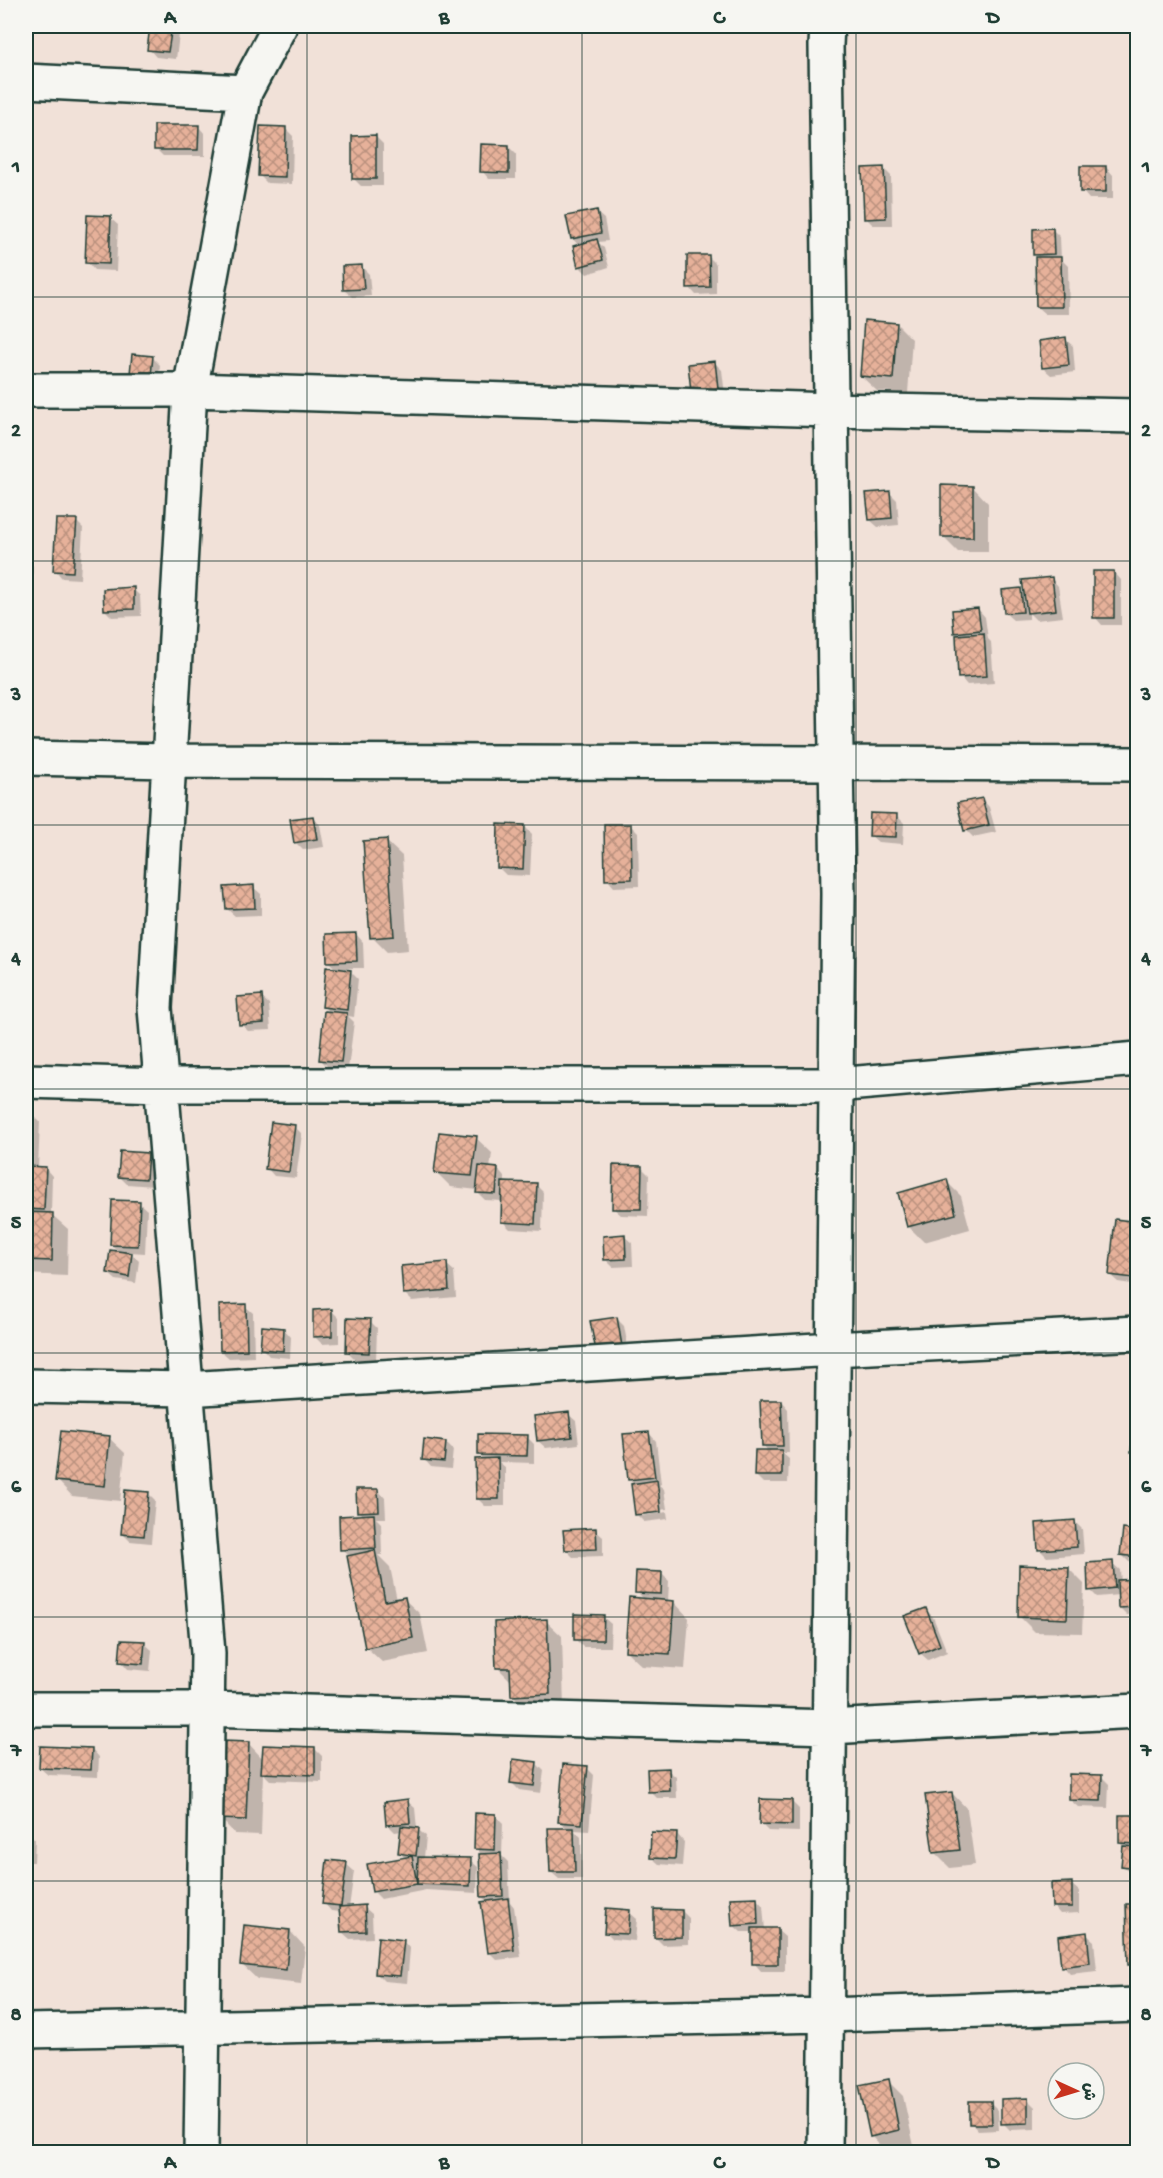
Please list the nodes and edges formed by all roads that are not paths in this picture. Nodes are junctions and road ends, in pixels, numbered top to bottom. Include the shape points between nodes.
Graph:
1 (280, 26) edge
2 (827, 26) edge
3 (26, 81) edge
4 (245, 92) junction
5 (26, 390) edge
6 (190, 390) junction
7 (831, 410) junction
8 (1137, 416) edge
9 (26, 758) edge
10 (170, 761) junction
11 (836, 762) junction
12 (1137, 764) edge
13 (1137, 1059) edge
14 (26, 1081) edge
15 (162, 1084) junction
16 (836, 1085) junction
17 (1137, 1333) edge
18 (833, 1349) junction
19 (26, 1386) edge
20 (186, 1389) junction
21 (26, 1708) edge
22 (207, 1709) junction
23 (1137, 1711) edge
24 (829, 1727) junction
25 (1137, 2005) edge
26 (826, 2015) junction
27 (203, 2027) junction
28 (26, 2031) edge
29 (201, 2152) edge
30 (825, 2152) edge

1 - 4 street
2 - 7 street
3 - 4 street
4 - 6 street
5 - 6 street
6 - 7 street
6 - 10 street
7 - 8 street
7 - 11 street
9 - 10 street
10 - 11 street
10 - 15 street via 155,1008
11 - 12 street
11 - 16 street
13 - 16 street
14 - 15 street
15 - 16 street
15 - 20 street
16 - 18 street
17 - 18 street
18 - 20 street
18 - 24 street
19 - 20 street
20 - 22 street via 208,1653
21 - 22 street
22 - 24 street
22 - 27 street
23 - 24 street
24 - 26 street
25 - 26 street
26 - 27 street
26 - 30 street
27 - 28 street
27 - 29 street

